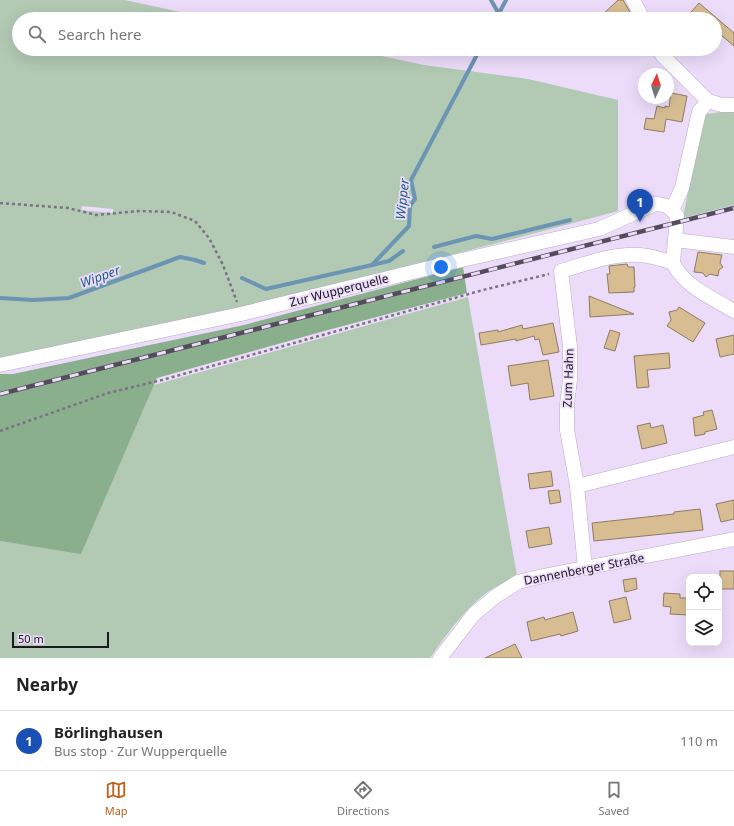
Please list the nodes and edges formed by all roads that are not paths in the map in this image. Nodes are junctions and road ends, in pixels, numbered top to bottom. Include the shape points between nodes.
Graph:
1 (633, 0) edge
2 (639, 12) edge
3 (663, 56) edge
4 (708, 101) junction
5 (734, 105) edge
6 (672, 210) junction
7 (675, 240) junction
8 (734, 247) edge
9 (673, 263) junction
10 (734, 311) edge
11 (0, 365) edge
12 (734, 447) edge
13 (577, 486) junction
14 (734, 539) edge
15 (585, 568) junction
16 (440, 658) edge

1 - 2 street
3 - 4 street
4 - 5 street
4 - 6 street via 699,112 682,188
6 - 7 street via 677,216
6 - 11 street, Zur Wupperquelle via 664,204 655,204 599,229 241,314
7 - 8 street
7 - 9 street
9 - 10 street via 677,271 701,292
9 - 13 street, Zum Hahn via 639,255 622,255 561,271 570,347 567,430
12 - 13 street
13 - 15 street, Zum Hahn
14 - 15 street, Dannenberger Straße
15 - 16 street, Dannenberger Straße via 518,582 474,614

